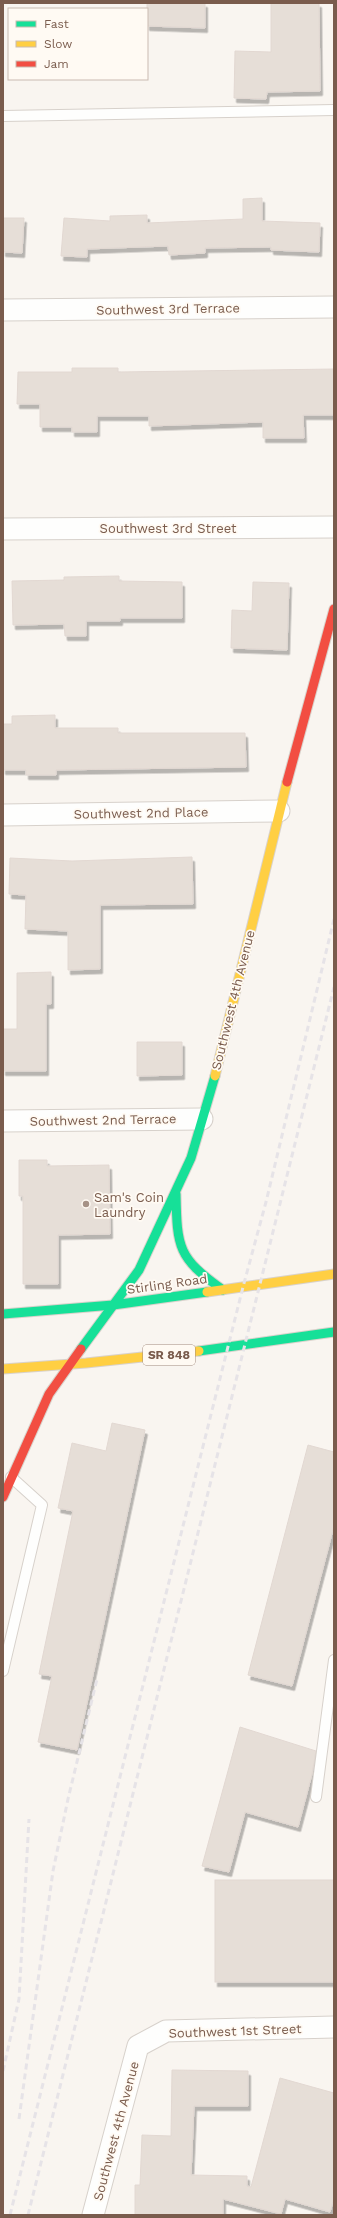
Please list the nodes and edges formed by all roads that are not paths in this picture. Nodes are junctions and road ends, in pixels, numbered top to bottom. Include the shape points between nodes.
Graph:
1 (334, 110) edge
2 (3, 116) edge
3 (334, 307) edge
4 (3, 310) edge
5 (334, 527) edge
6 (3, 529) edge
7 (334, 609) edge
8 (279, 811) junction
9 (3, 815) edge
10 (202, 1119) junction
11 (3, 1121) edge
12 (176, 1194) junction
13 (334, 1274) edge
14 (223, 1290) junction
15 (113, 1305) junction
16 (3, 1314) edge
17 (334, 1332) edge
18 (70, 1365) junction
19 (3, 1369) edge
20 (11, 1476) junction
21 (3, 1497) edge
22 (334, 1660) edge
23 (3, 1670) edge
24 (316, 1797) dead end
25 (334, 2027) edge
26 (138, 2046) joint
27 (93, 2215) edge

1 - 2 lane
3 - 4 street, Southwest 3rd Terrace
5 - 6 street, Southwest 3rd Street
7 - 8 street, Southwest 4th Avenue
8 - 9 street, Southwest 2nd Place
8 - 10 street, Southwest 4th Avenue via 224,1045
10 - 11 street, Southwest 2nd Terrace
10 - 12 street, Southwest 4th Avenue via 191,1158
12 - 14 street via 180,1250 187,1262
12 - 15 street, Southwest 4th Avenue via 139,1270
13 - 14 street, Stirling Road
14 - 15 street, Stirling Road
15 - 16 street, Stirling Road
15 - 18 street, Southwest 4th Avenue
17 - 18 street, SR 848 via 228,1349
18 - 19 street, SR 848
18 - 20 street, Southwest 4th Avenue via 50,1394
20 - 21 street, Southwest 4th Avenue
20 - 23 lane via 42,1505
22 - 24 lane
25 - 26 street, Southwest 1st Street via 166,2031
26 - 27 street, Southwest 4th Avenue

